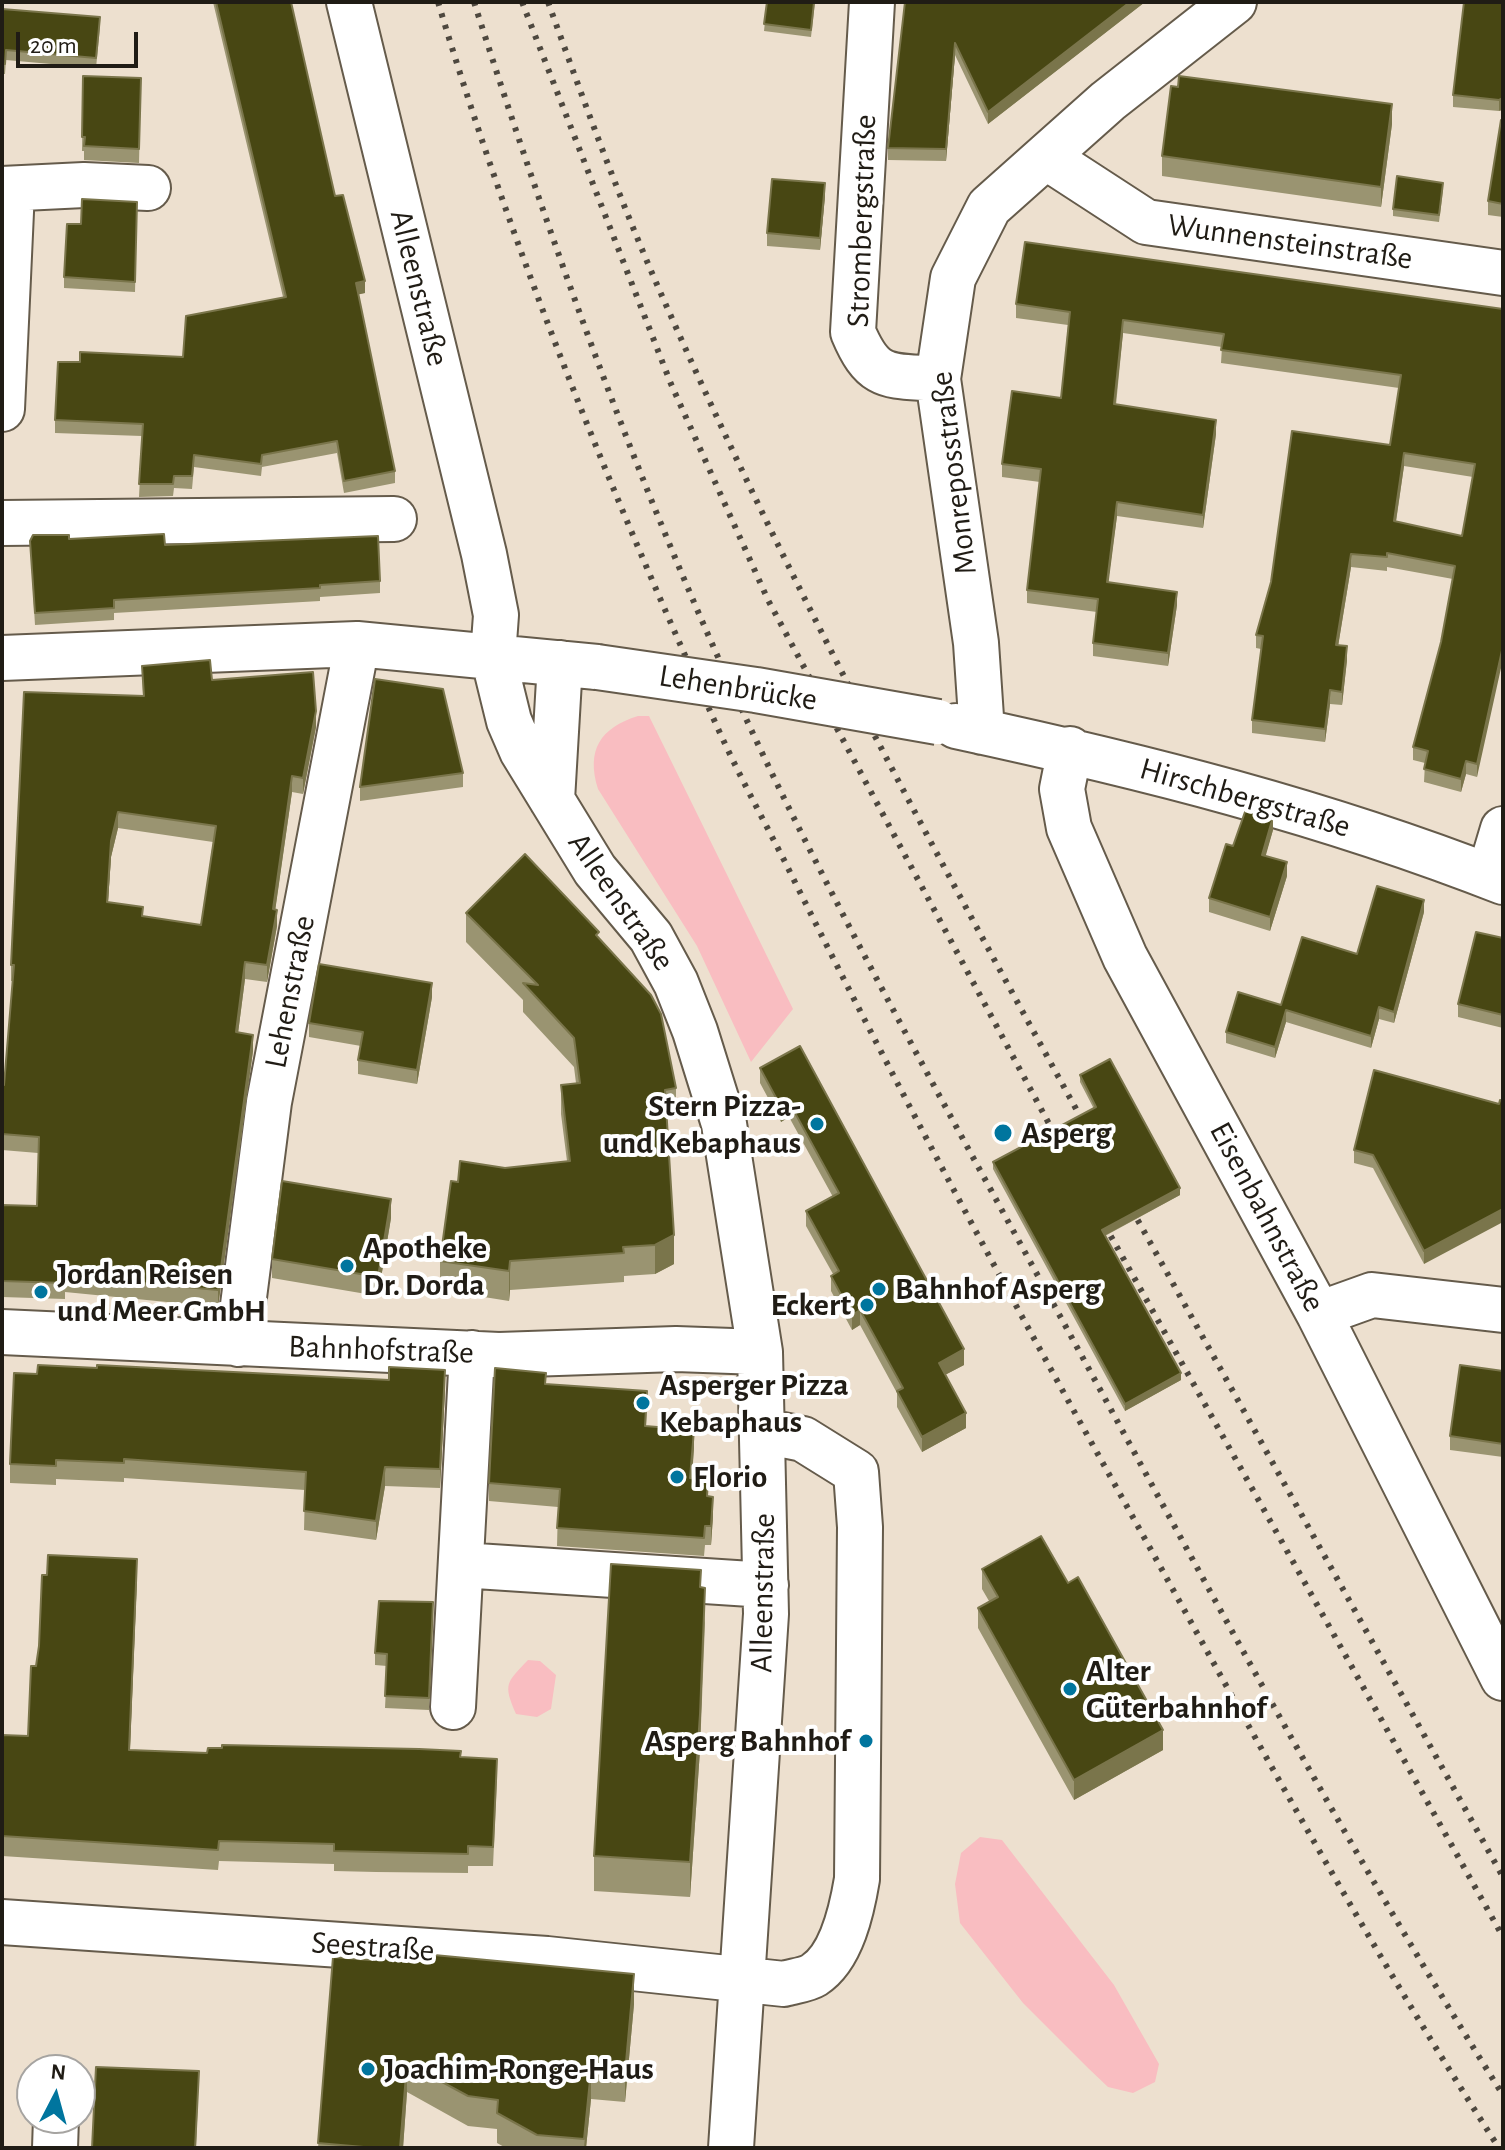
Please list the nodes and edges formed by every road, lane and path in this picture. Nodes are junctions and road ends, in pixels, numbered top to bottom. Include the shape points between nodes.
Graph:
1 (349, 2) edge
2 (872, 2) edge
3 (1234, 2) edge
4 (1046, 157) junction
5 (148, 188) dead end
6 (7, 190) edge
7 (1503, 273) edge
8 (938, 379) junction
9 (2, 409) edge
10 (394, 519) dead end
11 (2, 523) edge
12 (357, 644) junction
13 (493, 656) junction
14 (2, 658) edge
15 (579, 665) junction
16 (982, 732) junction
17 (1070, 749) junction
18 (552, 800) junction
19 (1503, 829) edge
20 (1496, 879) edge
21 (278, 1194) edge
22 (1503, 1310) edge
23 (1319, 1314) junction
24 (2, 1332) edge
25 (246, 1344) junction
26 (760, 1352) junction
27 (472, 1353) junction
28 (763, 1431) junction
29 (461, 1565) junction
30 (766, 1585) junction
31 (1503, 1678) edge
32 (453, 1707) dead end
33 (2, 1922) edge
34 (744, 1981) junction
35 (731, 2148) edge

1 - 13 street, Alleenstraße via 484,554 496,615
2 - 8 street, Strombergstraße via 853,332 865,360 888,374
3 - 4 street, Monreposstraße
4 - 7 street, Wunnensteinstraße via 1146,222
4 - 8 street, Monreposstraße via 989,207 953,278
5 - 6 street
6 - 9 street
8 - 16 street, Monreposstraße via 976,643
10 - 11 street
12 - 13 street
12 - 14 street
12 - 25 street, Lehenstraße via 269,1102
13 - 15 street, Lehenbrücke
13 - 18 street, Alleenstraße via 509,721
15 - 16 street, Lehenbrücke, bridge via 756,690
15 - 18 street, Alleenstraße
16 - 17 street, Hirschbergstraße
17 - 20 street, Hirschbergstraße via 1236,791
17 - 23 street, Eisenbahnstraße via 1062,789 1069,828 1119,942
18 - 26 street, Alleenstraße via 595,870 651,937 695,1031 724,1124
19 - 20 street
21 - 25 street
22 - 23 street via 1372,1295
23 - 31 street, Eisenbahnstraße
24 - 25 street, Bahnhofstraße
25 - 27 street, Bahnhofstraße
26 - 27 street, Bahnhofstraße
26 - 28 street, Alleenstraße
27 - 29 street
28 - 30 street, Alleenstraße
28 - 34 street, Seestraße via 803,1439 856,1472 857,1879 849,1921 815,1975 784,1984
29 - 30 street
29 - 32 street
30 - 34 street, Alleenstraße
33 - 34 street, Seestraße via 547,1959
34 - 35 street, Alleenstraße

